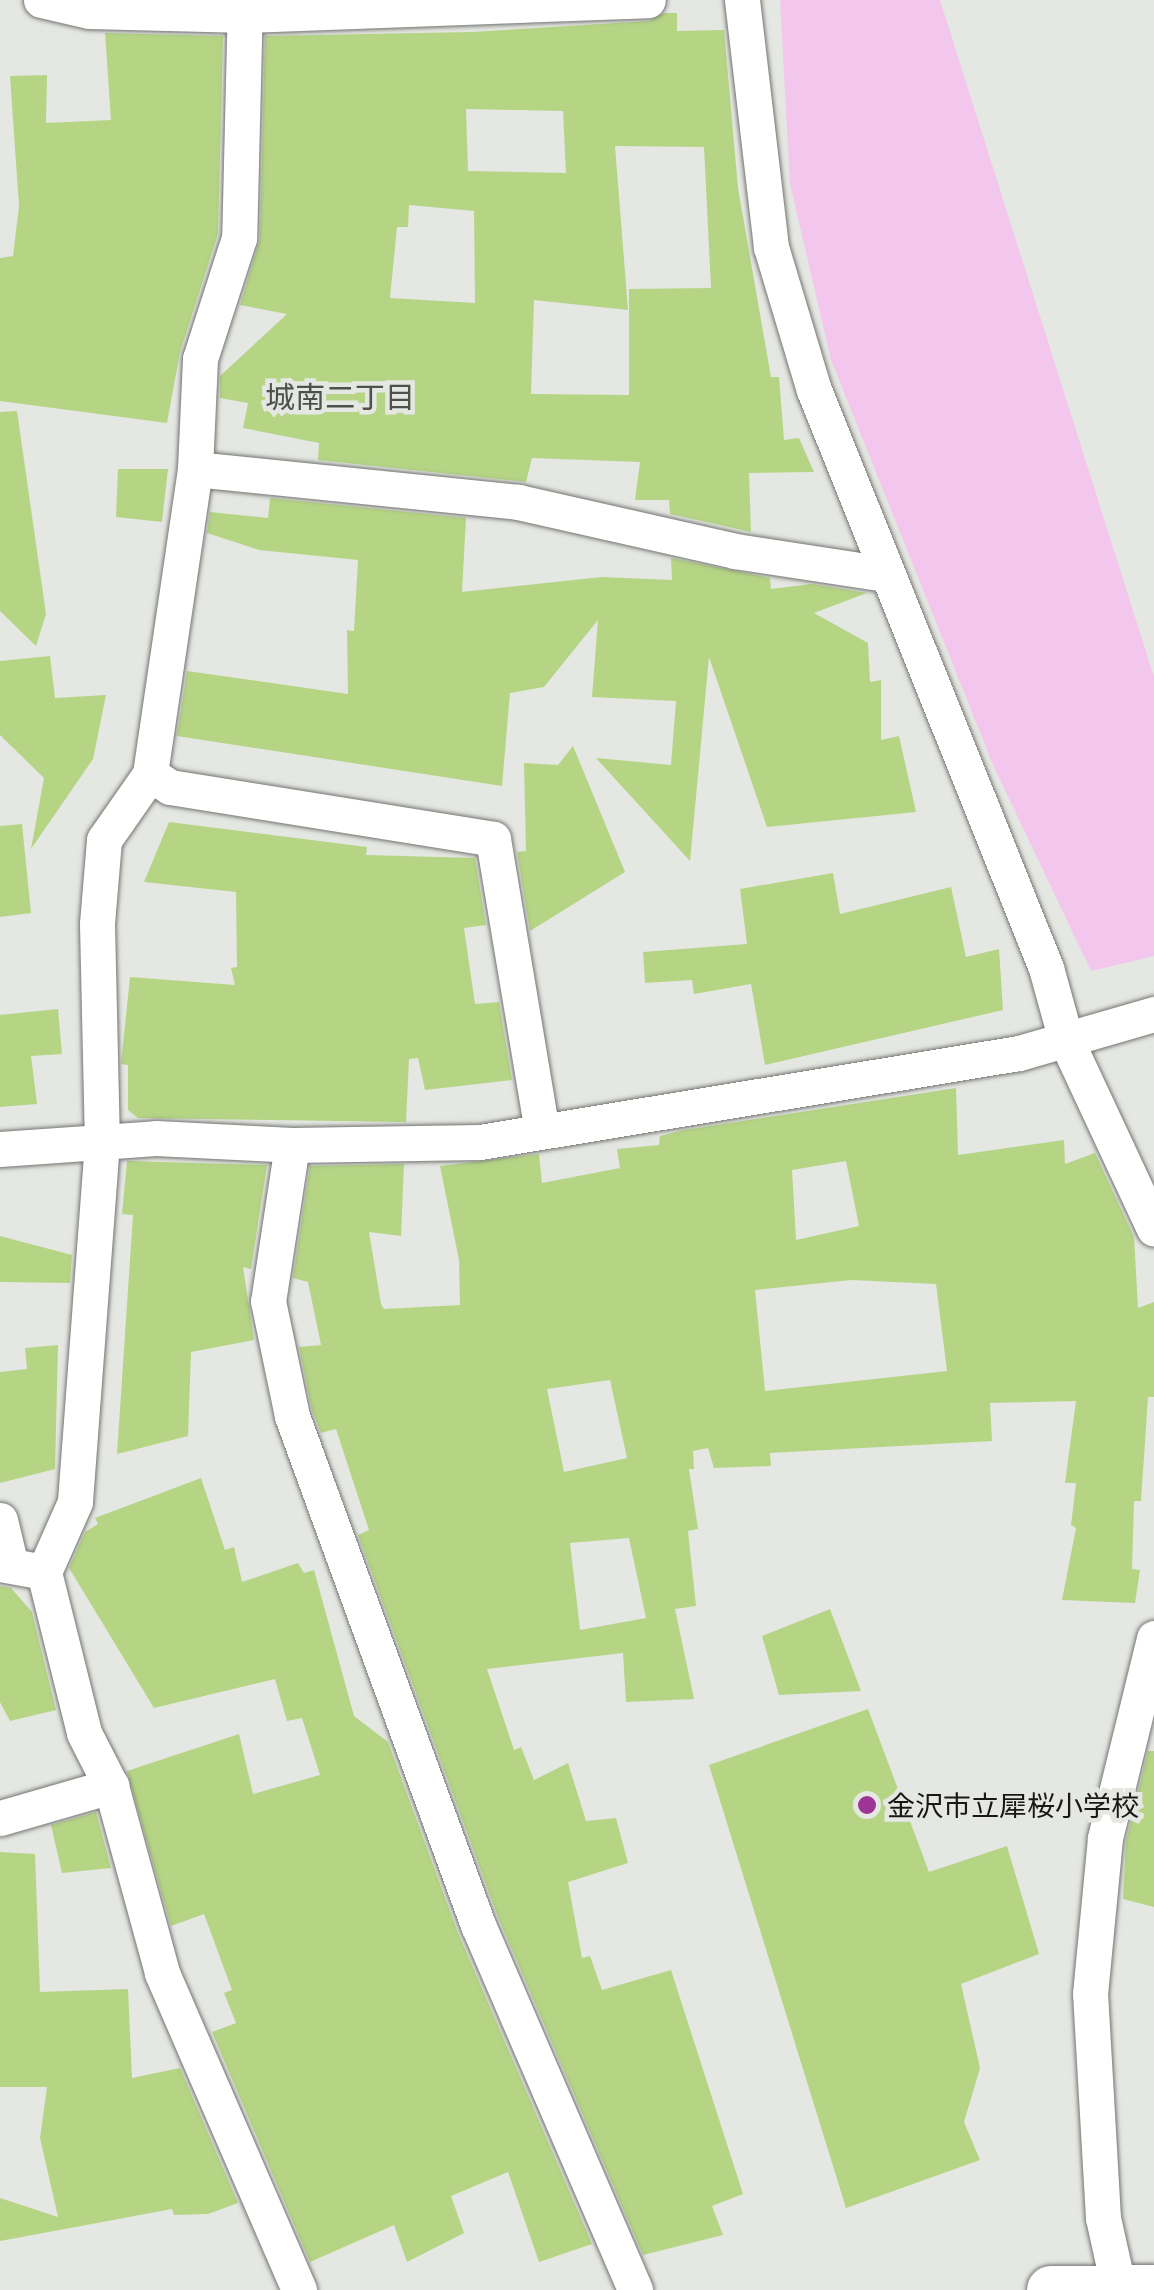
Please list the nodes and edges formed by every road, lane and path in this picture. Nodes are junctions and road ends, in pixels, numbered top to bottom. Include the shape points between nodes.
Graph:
1 (41, 0) edge
2 (648, 0) edge
3 (742, 0) edge
4 (246, 8) edge
5 (196, 469) junction
6 (886, 574) junction
7 (150, 774) junction
8 (1154, 1014) edge
9 (1075, 1038) junction
10 (542, 1131) junction
11 (102, 1142) junction
12 (292, 1145) junction
13 (0, 1149) edge
14 (1154, 1229) edge
15 (0, 1520) edge
16 (5, 1563) edge
17 (44, 1572) junction
18 (1154, 1638) edge
19 (111, 1786) junction
20 (0, 1818) edge
21 (1131, 2289) edge
22 (299, 2290) edge
23 (635, 2290) edge
24 (1051, 2290) edge

1 - 4 street via 90,11
2 - 4 street
3 - 6 street via 771,247 814,390
4 - 5 street via 239,238 200,359
5 - 6 street via 518,502 735,551
5 - 7 street
6 - 9 street
7 - 10 street via 170,787 493,839
7 - 11 street via 104,840 97,924
8 - 9 street
9 - 10 street via 1019,1054
9 - 14 street
10 - 12 street via 480,1142
11 - 12 street
11 - 13 street
11 - 17 street via 75,1502
12 - 23 street via 268,1301 292,1416 478,1925
15 - 16 street
16 - 17 street
17 - 19 street via 84,1733
18 - 21 street via 1104,1838 1090,1994 1102,2218
19 - 20 street
19 - 22 street via 162,1972
21 - 24 street

